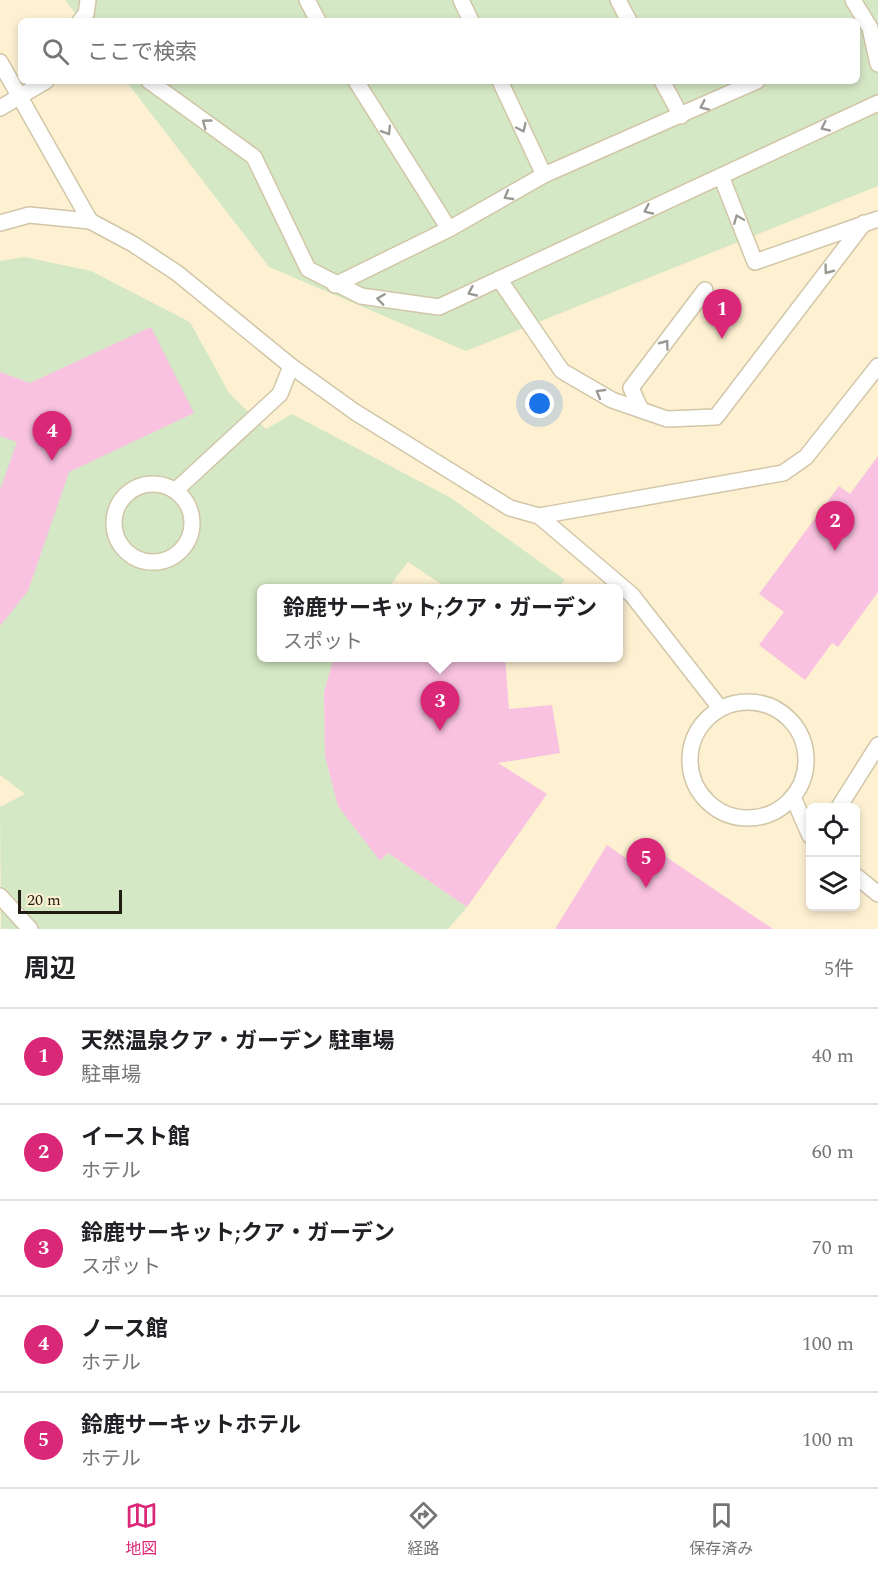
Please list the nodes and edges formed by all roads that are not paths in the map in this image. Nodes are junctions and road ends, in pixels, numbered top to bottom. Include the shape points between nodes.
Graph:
1 (88, 0) edge
2 (307, 0) edge
3 (461, 0) edge
4 (618, 0) edge
5 (853, 0) edge
6 (83, 18) edge
7 (316, 18) edge
8 (470, 18) edge
9 (627, 18) edge
10 (868, 29) edge
11 (0, 62) edge
12 (878, 64) edge
13 (28, 84) edge
14 (40, 84) edge
15 (153, 84) edge
16 (358, 84) edge
17 (501, 84) edge
18 (664, 84) edge
19 (750, 84) edge
20 (19, 95) junction
21 (878, 103) edge
22 (0, 108) edge
23 (681, 116) junction
24 (544, 175) junction
25 (721, 176) junction
26 (90, 221) junction
27 (871, 221) edge
28 (0, 223) edge
29 (449, 229) junction
30 (499, 279) junction
31 (335, 285) junction
32 (705, 290) dead end
33 (291, 366) junction
34 (878, 366) edge
35 (640, 410) junction
36 (176, 490) junction
37 (539, 516) junction
38 (619, 584) edge
39 (623, 587) edge
40 (720, 708) junction
41 (878, 745) edge
42 (793, 797) junction
43 (842, 803) edge
44 (806, 827) edge
45 (860, 880) edge
46 (878, 894) edge
47 (0, 896) edge
48 (30, 929) edge

1 - 6 lane
2 - 7 lane
3 - 8 lane
4 - 9 lane
5 - 10 lane
10 - 12 lane
11 - 20 lane
13 - 20 lane
14 - 20 lane
31 -> 15 lane via 308,269 254,157
16 -> 29 lane
17 -> 24 lane
18 - 23 lane
19 -> 23 lane
20 - 22 lane
20 - 26 lane
21 -> 25 lane
23 - 24 lane
24 -> 29 lane
27 -> 25 lane via 755,262
25 -> 30 lane
26 - 28 lane via 29,215
26 - 33 lane via 177,273
27 -> 35 lane via 716,417 667,419
29 - 31 lane
30 -> 31 lane via 439,307 361,296
35 -> 30 lane via 612,400 562,371
35 -> 32 lane via 631,388
33 - 36 lane via 280,394
33 - 37 lane via 355,412 510,508
34 - 37 lane via 806,456 783,473
36 - 36 lane via 151,483 126,494 114,518 120,544 130,554 153,562 176,555 185,546 193,522 185,499
37 - 38 lane
39 - 40 lane
40 - 42 lane via 759,702 793,722 803,740 806,758 804,776
40 - 42 lane via 705,721 695,738 691,757 693,777 701,794 731,815 748,818 767,815
41 - 43 lane
42 - 44 lane
45 - 46 lane
47 - 48 lane

